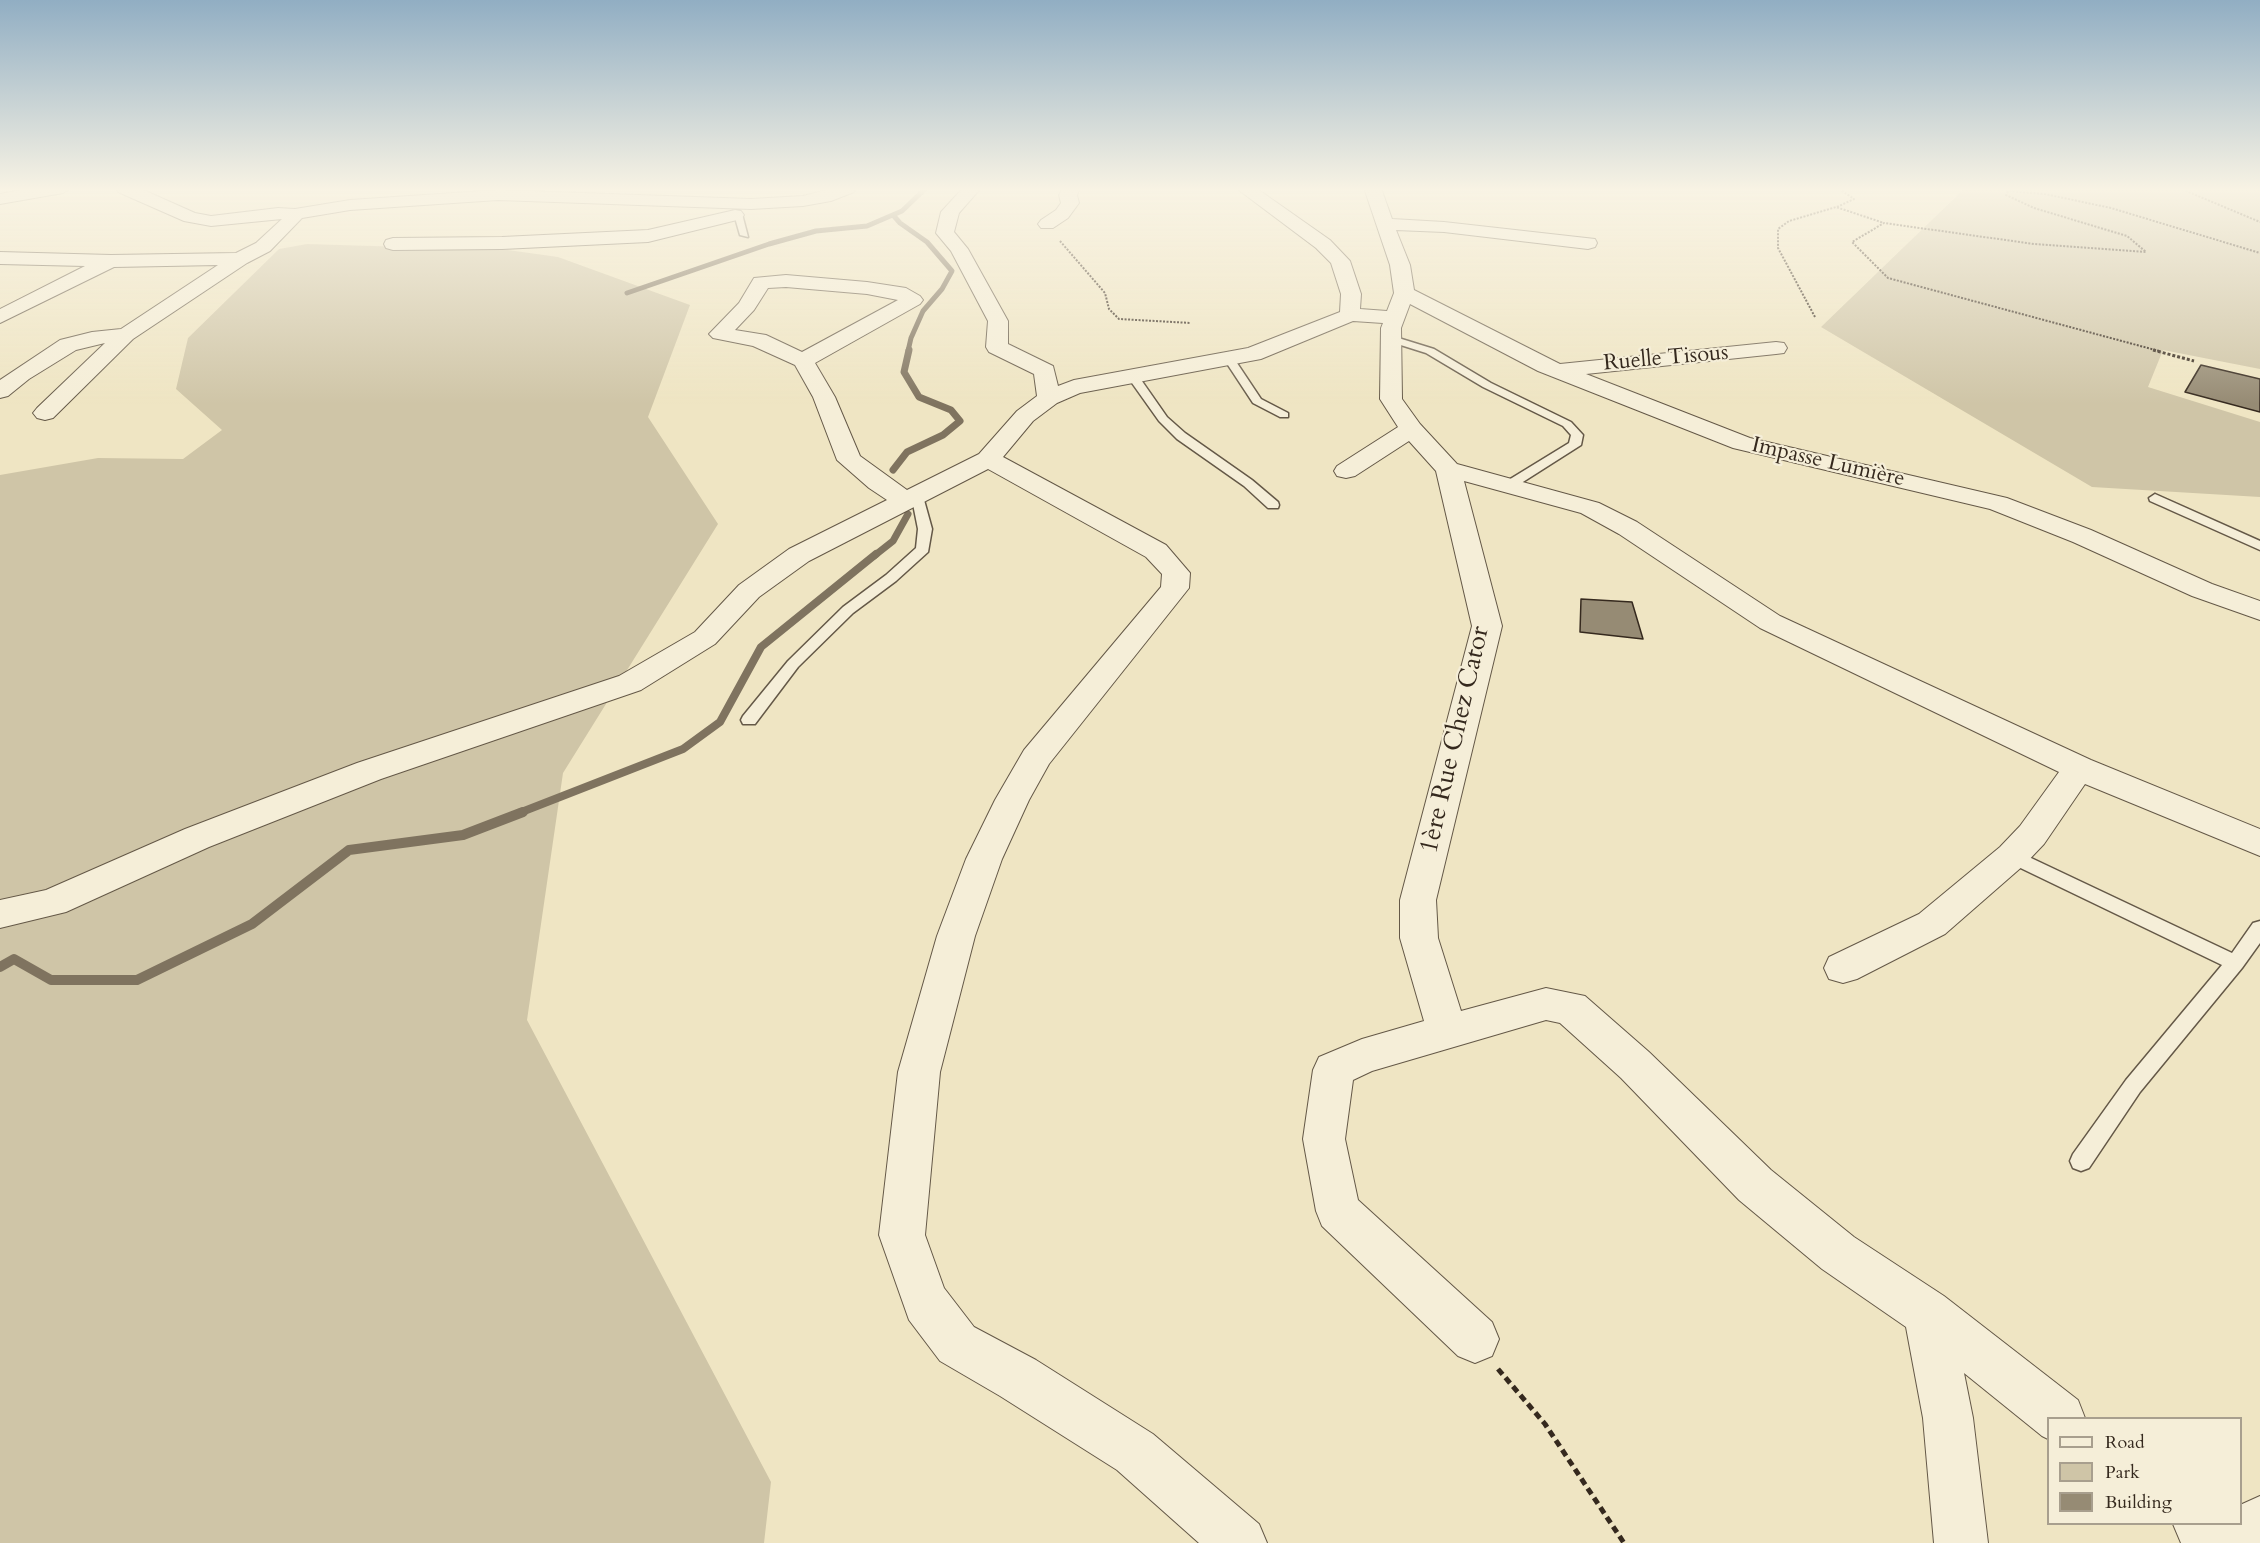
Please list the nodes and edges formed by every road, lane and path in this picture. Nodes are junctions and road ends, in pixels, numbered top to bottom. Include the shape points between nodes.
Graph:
1 (74, 260) edge
2 (175, 260) edge
3 (238, 260) edge
4 (965, 260) edge
5 (1076, 260) edge
6 (1339, 260) edge
7 (1398, 260) edge
8 (1784, 260) edge
9 (1870, 260) edge
10 (111, 261) junction
11 (1350, 315) junction
12 (1397, 316) junction
13 (0, 317) edge
14 (1815, 317) dead end
15 (1191, 324) dead end
16 (126, 335) junction
17 (1776, 348) dead end
18 (1229, 359) junction
19 (803, 361) junction
20 (2194, 361) dead end
21 (1557, 371) junction
22 (1133, 376) junction
23 (0, 391) edge
24 (1049, 398) junction
25 (45, 412) dead end
26 (1284, 415) dead end
27 (1411, 429) junction
28 (988, 459) junction
29 (1448, 469) junction
30 (1346, 471) dead end
31 (1511, 484) junction
32 (2155, 498) dead end
33 (906, 501) junction
34 (1273, 505) dead end
35 (2260, 546) edge
36 (2260, 611) edge
37 (749, 720) dead end
38 (2079, 768) junction
39 (2260, 843) edge
40 (2012, 856) junction
41 (0, 914) edge
42 (2260, 928) edge
43 (2235, 963) junction
44 (1843, 968) dead end
45 (1447, 1031) junction
46 (2081, 1161) dead end
47 (1927, 1313) junction
48 (1475, 1340) joint
49 (2057, 1417) edge
50 (2260, 1523) edge
51 (2201, 1525) edge
52 (1240, 1543) edge
53 (1624, 1543) edge
54 (1961, 1543) edge
55 (2227, 1543) edge
56 (2234, 1543) edge

1 - 10 street
2 - 10 street
3 - 16 street
4 - 24 street via 998,321 997,347 1045,371
5 - 15 path via 1105,293 1109,309 1119,319
6 - 11 street via 1351,294
7 - 12 street, 1ère Rue Chez Cator
8 - 14 path
9 - 20 path via 1888,278
10 - 13 street
11 - 12 street
11 - 18 street via 1253,354
12 - 21 street, Impasse Lumière
12 - 27 street, 1ère Rue Chez Cator via 1391,399
12 - 31 lane via 1430,351 1567,424 1577,435 1575,445
16 - 23 street via 68,345
16 - 25 street
17 - 21 street, Ruelle Tisous
18 - 22 street
18 - 26 lane via 1257,401
19 - 19 street via 758,340 720,334 747,306 761,282 867,288 899,292 913,300
19 - 33 street via 824,397 849,460
21 - 36 street, Impasse Lumière via 1742,442 1998,503
22 - 24 street via 1074,387
22 - 34 lane via 1163,419 1181,436
24 - 28 street via 1025,416
27 - 29 street, 1ère Rue Chez Cator
27 - 30 street
28 - 33 street
28 - 52 street via 1156,551 1176,573 1175,588 1036,758 984,859 956,936 919,1072 902,1235 926,1303 957,1344 1135,1452
29 - 31 street
29 - 45 street, 1ère Rue Chez Cator via 1487,626 1418,900 1419,938
31 - 38 street via 1590,508 1628,528 1770,622
32 - 35 lane
33 - 37 lane via 918,500 925,529 923,549 817,640
33 - 41 street via 799,555 749,591 705,638 630,682 369,771 197,838 53,902
38 - 39 street
38 - 40 street via 2032,835
40 - 43 lane
40 - 44 street via 1932,924
42 - 43 lane
43 - 46 lane via 2133,1086
45 - 47 street via 1546,1004 1571,1008 1635,1065 1755,1185 1838,1253
45 - 48 street via 1362,1056 1334,1071 1323,1139 1338,1211
47 - 49 street
47 - 54 street via 1948,1418
48 - 53 path via 1545,1424
50 - 56 street
51 - 55 street

